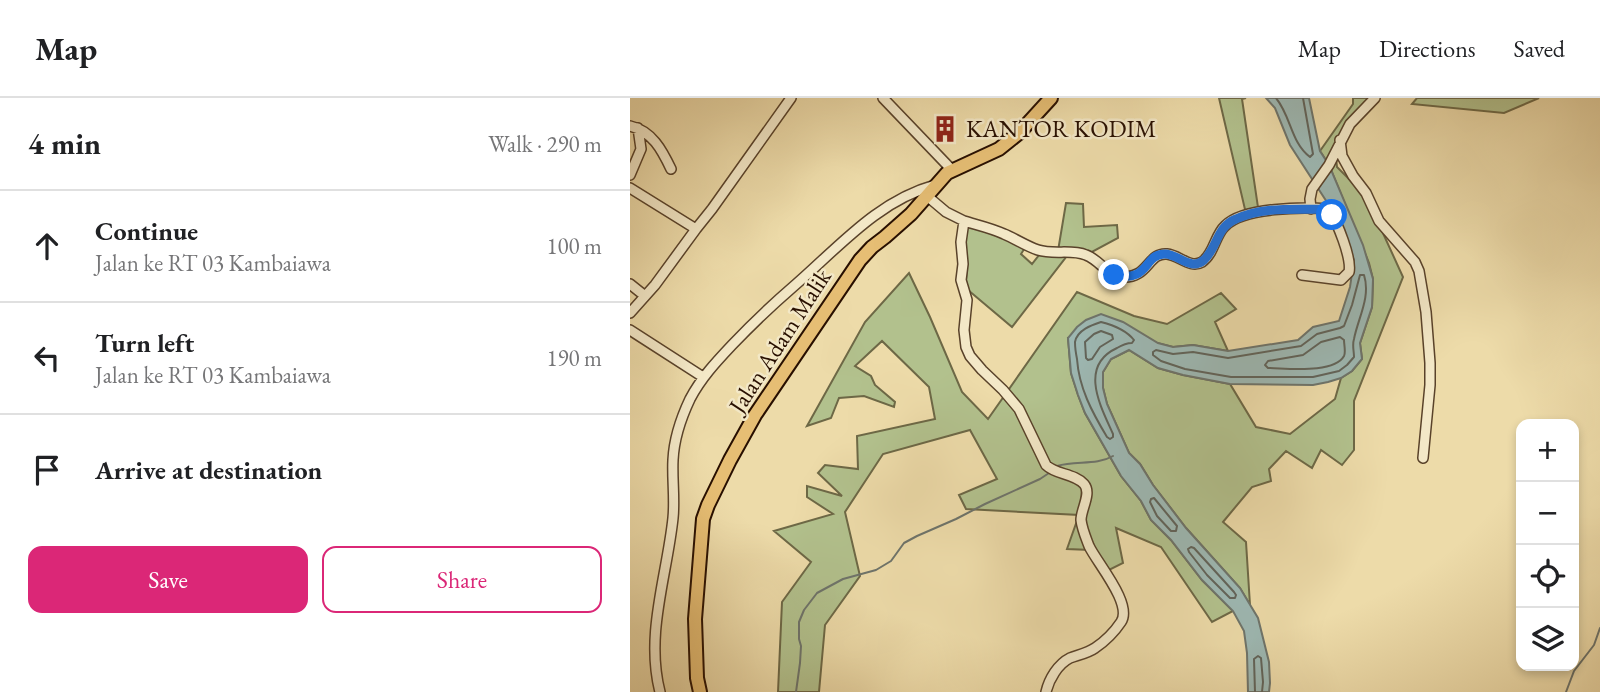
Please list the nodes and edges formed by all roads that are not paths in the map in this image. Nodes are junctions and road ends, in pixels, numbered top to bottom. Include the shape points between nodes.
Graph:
1 (792, 98) edge
2 (883, 98) edge
3 (1051, 98) edge
4 (1375, 98) edge
5 (633, 125) edge
6 (1340, 139) junction
7 (654, 140) junction
8 (641, 149) junction
9 (671, 169) dead end
10 (952, 170) junction
11 (630, 175) edge
12 (937, 184) junction
13 (630, 188) edge
14 (927, 197) junction
15 (1311, 209) junction
16 (964, 221) junction
17 (696, 229) junction
18 (1302, 275) dead end
19 (630, 284) edge
20 (645, 296) junction
21 (630, 313) edge
22 (630, 330) edge
23 (703, 377) junction
24 (1423, 458) dead end
25 (660, 692) edge
26 (700, 692) edge
27 (1046, 692) edge

1 - 17 street
2 - 10 street
3 - 10 highway, Jalan Adam Malik via 999,149
4 - 6 street
5 - 7 street
5 - 8 street
6 - 15 street via 1312,188
6 - 24 street via 1342,156 1379,221 1419,271 1430,363
7 - 8 street
7 - 9 street
8 - 11 street
10 - 12 highway, Jalan Adam Malik
12 - 14 highway, Jalan Adam Malik
12 - 23 street via 890,205 860,226 763,313
13 - 17 street
14 - 16 street
14 - 26 highway, Jalan Adam Malik via 849,274 755,415 708,505 695,619
15 - 16 street via 1275,209 1240,217 1222,228 1201,262 1159,254 1141,273 1124,277 1084,254 1038,250
15 - 18 street via 1330,211 1350,269 1337,279
16 - 27 street via 961,280 967,300 966,347 1019,409 1046,465 1084,484 1083,528 1124,610 1120,623 1096,648 1061,665
17 - 20 street
19 - 20 street
20 - 21 street
22 - 23 street
23 - 25 street via 675,441 673,522 655,638

